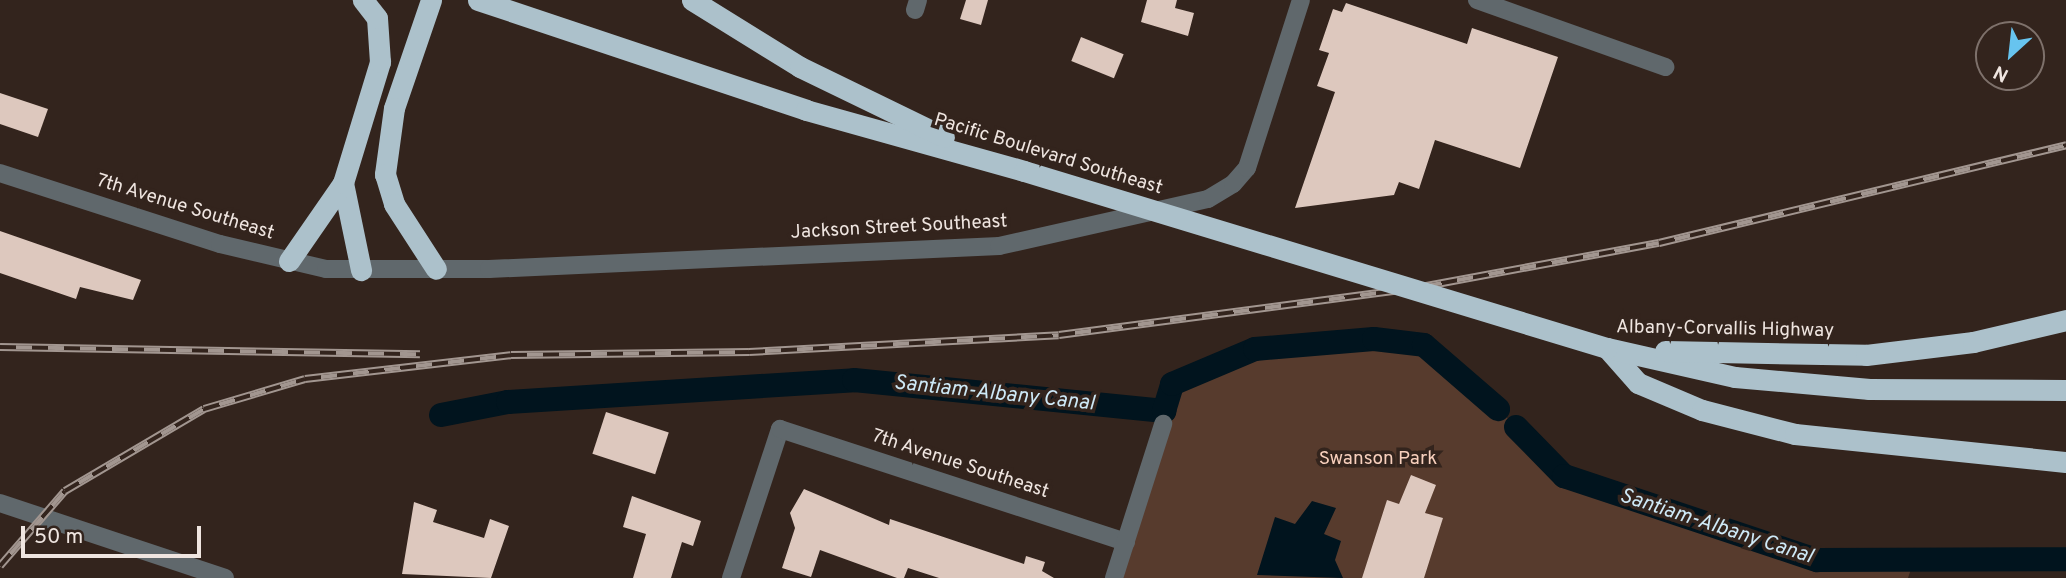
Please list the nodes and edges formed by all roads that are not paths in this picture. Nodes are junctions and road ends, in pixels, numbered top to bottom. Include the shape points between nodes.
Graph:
1 (363, 0) edge
2 (431, 0) edge
3 (478, 0) edge
4 (692, 0) edge
5 (1301, 0) edge
6 (1477, 0) edge
7 (1665, 67) dead end
8 (986, 158) junction
9 (0, 173) edge
10 (343, 183) junction
11 (289, 261) junction
12 (361, 270) junction
13 (436, 270) junction
14 (2066, 320) edge
15 (1607, 348) junction
16 (2066, 390) edge
17 (1163, 424) dead end
18 (2066, 462) edge
19 (0, 503) edge
20 (1126, 542) junction
21 (225, 578) edge
22 (731, 578) edge
23 (1114, 578) edge

1 - 10 highway via 377,18 380,62
2 - 13 highway via 394,108 385,174 394,204
3 - 8 highway, Pacific Boulevard Southeast via 806,110
4 - 8 highway via 800,66
5 - 13 street, Jackson Street Southeast via 1247,168 1208,199 999,246
6 - 7 street
8 - 15 highway, Pacific Boulevard Southeast, bridge
9 - 11 street, 7th Avenue Southeast
10 - 11 highway
10 - 12 highway
11 - 12 street, 7th Avenue Southeast
12 - 13 street, Jackson Street Southeast
14 - 15 highway, Albany-Corvallis Highway via 1973,342 1866,355
15 - 16 highway via 1735,377 1856,388
15 - 18 highway, Albany-Corvallis Highway via 1638,383 1702,410 1795,434
17 - 20 street
19 - 21 street
20 - 22 street, 7th Avenue Southeast via 780,429
20 - 23 street

